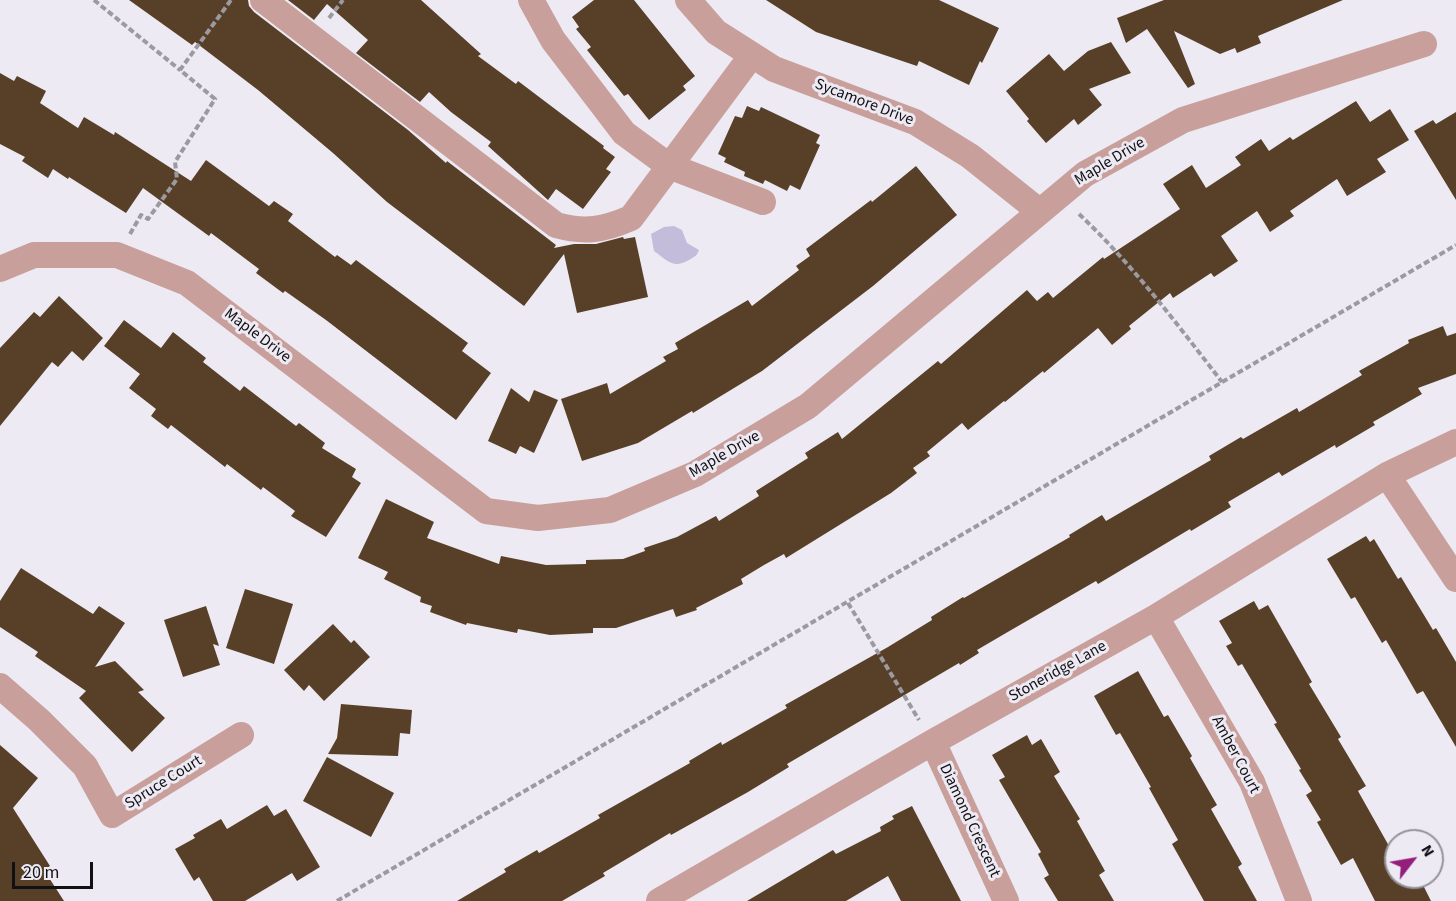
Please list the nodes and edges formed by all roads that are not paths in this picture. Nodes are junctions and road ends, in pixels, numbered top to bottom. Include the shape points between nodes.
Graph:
1 (263, 0) edge
2 (531, 0) edge
3 (688, 0) edge
4 (1424, 44) dead end
5 (752, 55) junction
6 (669, 166) junction
7 (763, 202) dead end
8 (1039, 211) junction
9 (0, 269) edge
10 (1456, 442) edge
11 (1388, 475) junction
12 (1456, 579) edge
13 (1156, 617) junction
14 (0, 686) edge
15 (241, 735) dead end
16 (933, 742) junction
17 (658, 901) edge
18 (1006, 901) edge
19 (1299, 901) edge

1 - 6 street via 556,225 590,230 611,227 631,218
2 - 6 street via 553,40 624,134
3 - 5 street, Sycamore Drive via 716,32
4 - 8 street, Maple Drive via 1183,120 1085,174
5 - 6 street
5 - 8 street, Sycamore Drive via 774,69 915,122 970,156
6 - 7 street
8 - 9 street, Maple Drive via 808,406 695,474 610,510 538,518 486,511 187,283 117,255 34,255
10 - 11 street, Stoneridge Lane
11 - 12 street
11 - 13 street, Stoneridge Lane
13 - 16 street, Stoneridge Lane
13 - 19 street, Amber Court via 1252,782
14 - 15 street, Spruce Court via 85,766 112,815
16 - 17 street, Stoneridge Lane
16 - 18 street, Diamond Crescent

